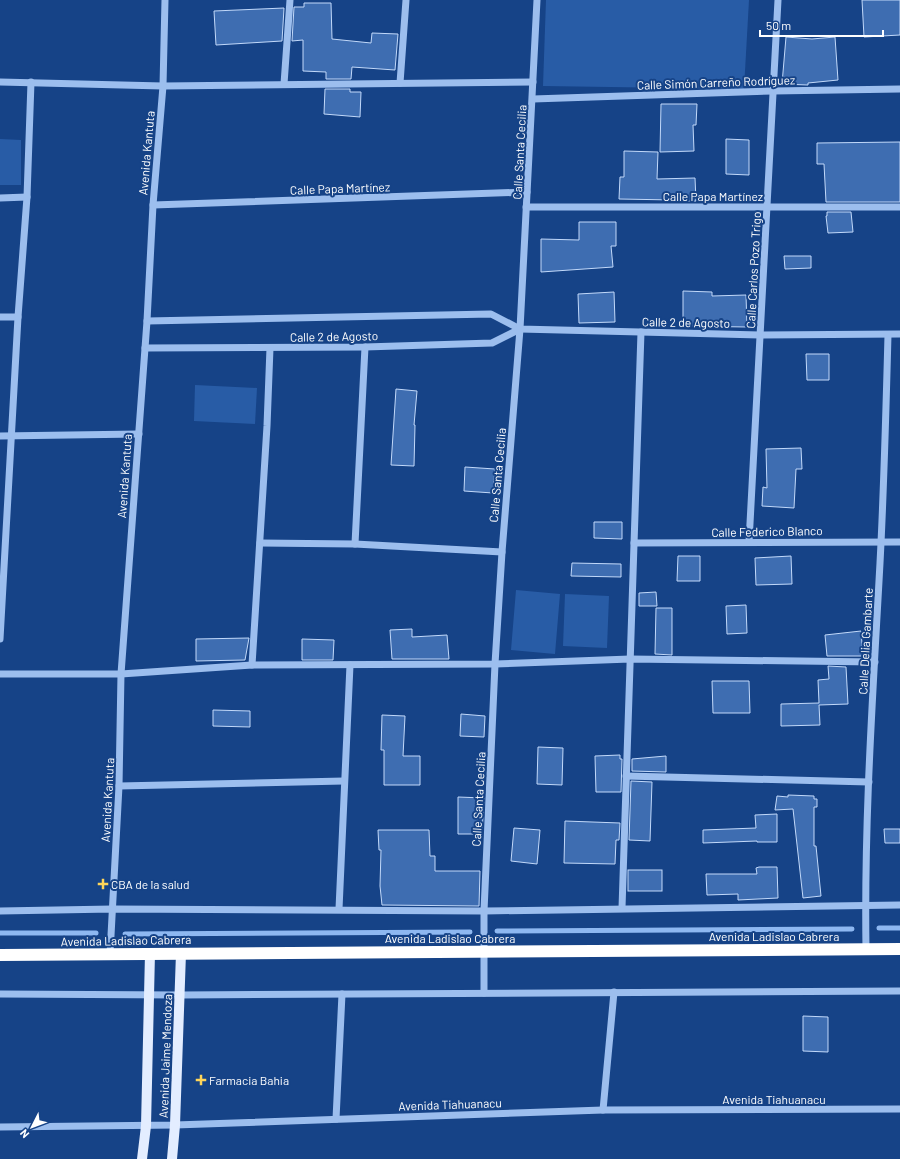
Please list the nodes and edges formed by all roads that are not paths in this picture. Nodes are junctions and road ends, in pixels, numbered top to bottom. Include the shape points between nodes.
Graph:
1 (165, 0) edge
2 (290, 0) edge
3 (406, 0) edge
4 (537, 0) edge
5 (778, 0) edge
6 (0, 82) edge
7 (31, 82) junction
8 (533, 82) junction
9 (400, 83) junction
10 (284, 84) junction
11 (163, 86) junction
12 (900, 89) edge
13 (773, 91) junction
14 (533, 99) junction
15 (527, 192) junction
16 (27, 197) junction
17 (0, 198) edge
18 (153, 205) junction
19 (526, 207) junction
20 (767, 207) junction
21 (900, 207) edge
22 (0, 317) edge
23 (18, 317) junction
24 (147, 321) junction
25 (520, 328) junction
26 (641, 332) junction
27 (900, 334) edge
28 (760, 335) junction
29 (888, 335) junction
30 (365, 347) junction
31 (145, 348) junction
32 (270, 348) junction
33 (139, 434) junction
34 (0, 436) edge
35 (11, 436) junction
36 (881, 541) junction
37 (749, 542) junction
38 (900, 542) edge
39 (260, 543) junction
40 (634, 543) junction
41 (355, 544) junction
42 (502, 552) junction
43 (0, 639) edge
44 (630, 659) junction
45 (875, 662) junction
46 (495, 664) junction
47 (252, 665) junction
48 (350, 665) junction
49 (0, 674) edge
50 (121, 674) junction
51 (626, 776) junction
52 (344, 781) junction
53 (868, 782) junction
54 (120, 786) junction
55 (865, 905) junction
56 (900, 905) edge
57 (622, 908) junction
58 (112, 909) junction
59 (339, 909) junction
60 (0, 911) edge
61 (484, 911) junction
62 (866, 949) junction
63 (900, 949) edge
64 (483, 952) junction
65 (150, 953) junction
66 (181, 953) junction
67 (110, 954) junction
68 (0, 955) edge
69 (900, 991) edge
70 (614, 992) junction
71 (484, 993) junction
72 (0, 994) edge
73 (149, 994) junction
74 (342, 994) junction
75 (180, 995) junction
76 (900, 1109) edge
77 (603, 1110) junction
78 (336, 1119) junction
79 (175, 1125) junction
80 (146, 1126) junction
81 (0, 1128) edge
82 (142, 1159) edge
83 (172, 1159) edge

1 - 11 street, Avenida Kantuta
2 - 10 street
3 - 9 street
4 - 8 street, Calle Santa Cecilia
5 - 13 street, Calle Carlos Pozo Trigo
6 - 7 street
7 - 11 street
7 - 16 street
8 - 9 street
8 - 14 street, Calle Santa Cecilia
9 - 10 street
10 - 11 street
11 - 18 street, Avenida Kantuta
12 - 13 street, Calle Simón Carreño Rodríguez
13 - 14 street, Calle Simón Carreño Rodríguez
13 - 20 street, Calle Carlos Pozo Trigo
14 - 15 street, Calle Santa Cecilia
15 - 18 street, Calle Papa Martínez
15 - 19 street, Calle Santa Cecilia
16 - 17 street
16 - 23 street
18 - 24 street, Avenida Kantuta
19 - 20 street, Calle Papa Martínez
19 - 25 street, Calle Santa Cecilia
20 - 21 street, Calle Papa Martínez
20 - 28 street, Calle Carlos Pozo Trigo
22 - 23 street
23 - 35 street
24 - 25 street, Calle 2 de Agosto via 491,314
24 - 31 street, Avenida Kantuta
25 - 26 street, Calle 2 de Agosto
25 - 30 street, Calle 2 de Agosto via 492,343
25 - 42 street, Calle Santa Cecilia
26 - 28 street, Calle 2 de Agosto
26 - 40 street
27 - 29 street, Calle 2 de Agosto
28 - 29 street, Calle 2 de Agosto
28 - 37 street, Calle Carlos Pozo Trigo
29 - 36 street, Calle Delia Gambarte
30 - 32 street, Calle 2 de Agosto
30 - 41 street
31 - 32 street, Calle 2 de Agosto
31 - 33 street, Avenida Kantuta
32 - 39 street
33 - 35 street
33 - 50 street, Avenida Kantuta
34 - 35 street
35 - 43 street
36 - 37 street, Calle Federico Blanco
36 - 38 street, Calle Federico Blanco
36 - 45 street, Calle Delia Gambarte
37 - 40 street, Calle Federico Blanco
39 - 41 street
39 - 47 street
40 - 44 street
41 - 42 street
42 - 46 street, Calle Santa Cecilia
44 - 45 street
44 - 46 street
44 - 51 street
45 - 53 street, Calle Delia Gambarte
46 - 48 street
46 - 61 street, Calle Santa Cecilia
47 - 48 street
47 - 50 street
48 - 52 street
49 - 50 street
50 - 54 street, Avenida Kantuta
51 - 53 street
51 - 57 street
52 - 54 street
52 - 59 street
53 - 55 street, Calle Delia Gambarte
54 - 58 street, Avenida Kantuta
55 - 56 street
55 - 57 street
55 - 62 street, Calle Delia Gambarte
57 - 61 street
58 - 59 street
58 - 60 street
58 - 67 street, Avenida Kantuta
59 - 61 street
61 - 64 street, Calle Santa Cecilia
62 - 63 highway, Avenida Ladislao Cabrera
62 - 64 highway, Avenida Ladislao Cabrera
64 - 66 highway, Avenida Ladislao Cabrera
64 - 71 street, Calle Santa Cecilia
65 - 66 highway, Avenida Ladislao Cabrera
65 - 67 highway, Avenida Ladislao Cabrera
65 - 73 main road, Avenida Jaime Mendoza
66 - 75 main road, Avenida Jaime Mendoza
67 - 68 highway, Avenida Ladislao Cabrera
69 - 70 street
70 - 71 street
70 - 77 street
71 - 74 street
72 - 73 street
73 - 75 street
73 - 80 main road, Avenida Jaime Mendoza
74 - 75 street
74 - 78 street
75 - 79 main road, Avenida Jaime Mendoza
76 - 77 street, Avenida Tiahuanacu
77 - 78 street, Avenida Tiahuanacu
78 - 79 street, Avenida Tiahuanacu
79 - 80 street, Avenida Tiahuanacu
79 - 83 main road, Avenida Jaime Mendoza
80 - 81 street, Avenida Tiahuanacu
80 - 82 main road, Avenida Jaime Mendoza

